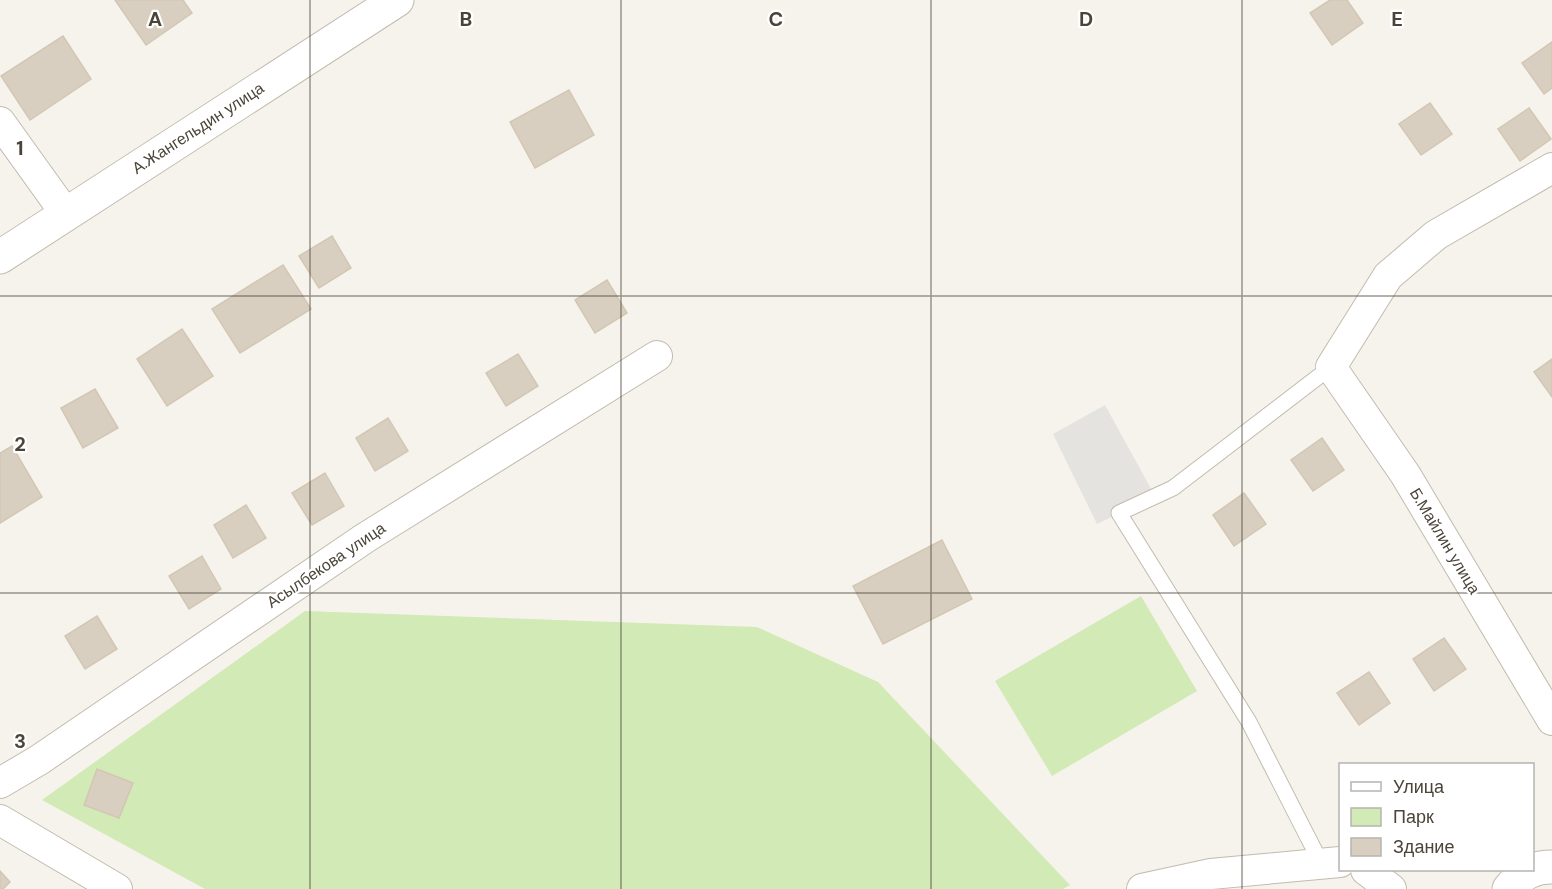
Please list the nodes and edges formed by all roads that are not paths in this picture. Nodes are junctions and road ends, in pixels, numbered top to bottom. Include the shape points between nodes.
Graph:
1 (397, 0) edge
2 (0, 122) edge
3 (1552, 168) edge
4 (66, 214) junction
5 (0, 257) edge
6 (657, 356) dead end
7 (1331, 367) junction
8 (1552, 720) edge
9 (0, 783) edge
10 (0, 820) edge
11 (1331, 863) edge
12 (1367, 871) edge
13 (1529, 871) edge
14 (117, 889) edge
15 (1142, 889) edge
16 (1391, 889) edge
17 (1509, 889) edge

1 - 4 street, А.Жангельдин улица
2 - 4 street
3 - 7 street via 1436,235 1388,276
4 - 5 street, А.Жангельдин улица
6 - 9 street, Асылбекова улица via 365,538
7 - 8 street, Б.Майлин улица via 1405,474
7 - 11 lane via 1173,488 1119,513
10 - 14 street
11 - 15 street via 1211,874
12 - 16 street
13 - 17 street

